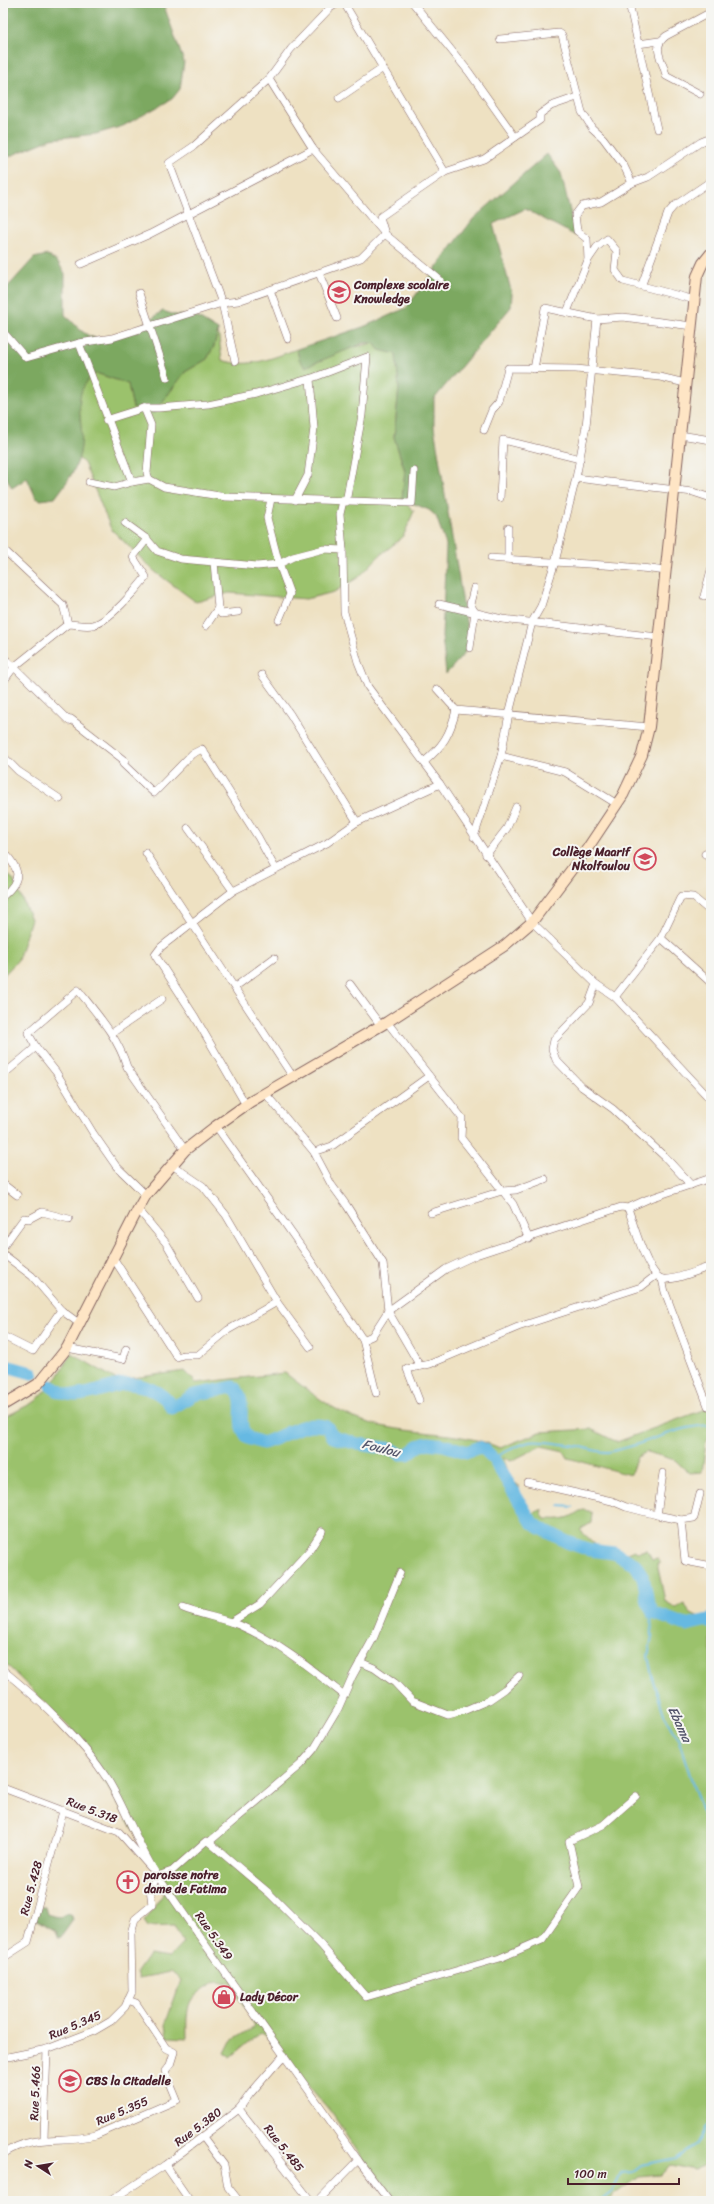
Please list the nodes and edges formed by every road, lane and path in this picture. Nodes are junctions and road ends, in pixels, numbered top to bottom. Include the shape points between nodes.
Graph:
1 (338, 3) edge
2 (344, 3) edge
3 (413, 3) edge
4 (629, 3) edge
5 (711, 12) edge
6 (500, 39) dead end
7 (659, 41) junction
8 (638, 44) junction
9 (383, 68) junction
10 (269, 79) junction
11 (700, 94) dead end
12 (577, 97) junction
13 (340, 98) dead end
14 (657, 129) dead end
15 (515, 137) junction
16 (711, 138) edge
17 (313, 150) junction
18 (445, 172) junction
19 (711, 181) edge
20 (632, 183) junction
21 (189, 214) junction
22 (385, 234) junction
23 (711, 253) edge
24 (588, 260) junction
25 (81, 264) dead end
26 (319, 273) junction
27 (440, 280) dead end
28 (642, 284) junction
29 (270, 290) junction
30 (139, 293) dead end
31 (695, 300) junction
32 (222, 303) junction
33 (567, 312) junction
34 (337, 318) dead end
35 (597, 319) junction
36 (149, 326) junction
37 (692, 326) junction
38 (6, 335) dead end
39 (288, 339) dead end
40 (78, 343) junction
41 (235, 361) dead end
42 (534, 369) junction
43 (593, 371) junction
44 (167, 378) dead end
45 (310, 379) junction
46 (685, 383) junction
47 (144, 408) junction
48 (106, 420) junction
49 (484, 430) dead end
50 (680, 435) junction
51 (711, 440) edge
52 (580, 459) junction
53 (414, 472) dead end
54 (576, 478) junction
55 (149, 479) junction
56 (89, 482) dead end
57 (132, 482) junction
58 (674, 491) junction
59 (500, 498) dead end
60 (711, 498) edge
61 (271, 499) junction
62 (295, 500) junction
63 (344, 502) junction
64 (125, 523) dead end
65 (508, 528) dead end
66 (148, 538) junction
67 (3, 550) edge
68 (343, 550) junction
69 (490, 558) dead end
70 (508, 559) junction
71 (214, 562) junction
72 (555, 562) junction
73 (279, 564) junction
74 (711, 570) edge
75 (666, 571) junction
76 (474, 588) dead end
77 (704, 596) dead end
78 (439, 604) dead end
79 (218, 608) junction
80 (238, 612) dead end
81 (475, 612) junction
82 (279, 620) dead end
83 (532, 622) junction
84 (68, 624) junction
85 (206, 626) dead end
86 (658, 637) junction
87 (470, 648) dead end
88 (3, 657) edge
89 (14, 668) junction
90 (262, 675) dead end
91 (3, 682) edge
92 (437, 689) dead end
93 (456, 710) junction
94 (509, 714) junction
95 (649, 727) junction
96 (3, 756) edge
97 (501, 756) junction
98 (424, 762) junction
99 (440, 784) junction
100 (60, 799) dead end
101 (617, 804) junction
102 (516, 807) dead end
103 (357, 822) junction
104 (188, 828) dead end
105 (474, 837) junction
106 (3, 851) edge
107 (146, 853) dead end
108 (705, 854) dead end
109 (486, 855) junction
110 (711, 860) edge
111 (275, 868) junction
112 (233, 890) junction
113 (3, 896) edge
114 (711, 912) edge
115 (532, 922) junction
116 (192, 923) junction
117 (661, 938) junction
118 (274, 958) dead end
119 (711, 983) edge
120 (350, 984) dead end
121 (596, 984) junction
122 (235, 987) junction
123 (615, 997) junction
124 (162, 999) dead end
125 (384, 1024) junction
126 (112, 1033) junction
127 (36, 1047) junction
128 (3, 1075) edge
129 (429, 1076) junction
130 (293, 1077) junction
131 (265, 1093) junction
132 (711, 1100) edge
133 (246, 1105) junction
134 (216, 1126) junction
135 (185, 1150) junction
136 (314, 1152) junction
137 (172, 1165) junction
138 (711, 1178) edge
139 (545, 1179) dead end
140 (3, 1184) edge
141 (691, 1185) junction
142 (502, 1191) junction
143 (17, 1195) dead end
144 (146, 1195) junction
145 (628, 1208) junction
146 (138, 1209) junction
147 (430, 1213) dead end
148 (69, 1219) dead end
149 (529, 1239) junction
150 (3, 1247) edge
151 (3, 1254) edge
152 (112, 1256) junction
153 (711, 1266) edge
154 (655, 1276) junction
155 (662, 1279) junction
156 (198, 1298) dead end
157 (277, 1302) junction
158 (61, 1310) junction
159 (388, 1311) junction
160 (80, 1324) junction
161 (3, 1336) edge
162 (363, 1340) junction
163 (310, 1347) dead end
164 (67, 1348) junction
165 (126, 1349) dead end
166 (420, 1366) junction
167 (376, 1393) dead end
168 (419, 1400) dead end
169 (3, 1405) edge
170 (708, 1406) dead end
171 (662, 1473) dead end
172 (528, 1482) dead end
173 (700, 1494) dead end
174 (657, 1514) junction
175 (681, 1520) junction
176 (322, 1531) dead end
177 (711, 1566) edge
178 (400, 1573) dead end
179 (183, 1608) dead end
180 (231, 1622) junction
181 (360, 1662) junction
182 (3, 1670) edge
183 (519, 1676) dead end
184 (344, 1695) junction
185 (3, 1788) edge
186 (636, 1796) dead end
187 (63, 1811) junction
188 (209, 1842) junction
189 (158, 1876) junction
190 (3, 1958) edge
191 (128, 2000) junction
192 (47, 2049) junction
193 (284, 2055) junction
194 (3, 2058) edge
195 (240, 2109) junction
196 (203, 2137) junction
197 (44, 2138) junction
198 (3, 2154) edge
199 (358, 2160) junction
200 (164, 2165) junction
201 (110, 2201) edge
202 (190, 2201) edge
203 (239, 2201) edge
204 (311, 2201) edge
205 (318, 2201) edge
206 (389, 2201) edge

1 - 10 street via 330,8 291,49
2 - 9 street
3 - 15 street via 469,72
4 - 8 street
5 - 7 street
6 - 12 street via 559,33 562,35
7 - 8 street
7 - 11 street via 658,52 666,76
8 - 14 street
9 - 13 street
9 - 18 street
10 - 17 street
10 - 21 street via 194,146 170,163
12 - 15 street via 551,106 540,114 540,120
12 - 20 street via 582,112 592,128 624,166
15 - 18 street via 484,159
16 - 20 street via 648,177
17 - 21 street
17 - 22 street
18 - 22 street via 380,216
19 - 28 street via 674,206 668,213
20 - 24 street via 601,202 582,206 575,215 577,231 587,239
21 - 25 street
21 - 32 street
22 - 26 street via 361,258
22 - 27 street
23 - 31 street via 697,276
24 - 28 street via 597,247 607,239 617,251 615,270 624,281
24 - 33 street
26 - 29 street
26 - 34 street
28 - 31 street
29 - 32 street via 238,301
29 - 39 street
30 - 36 street
31 - 37 street
32 - 36 street
32 - 41 street
33 - 35 street
33 - 42 street via 544,308
35 - 37 street via 623,317
35 - 43 street
36 - 40 street via 112,338
36 - 44 street
37 - 46 street
38 - 40 street via 26,358
40 - 48 street
42 - 43 street
42 - 49 street via 508,368 499,402 492,410
43 - 46 street via 660,377
43 - 52 street
45 - 47 street via 208,404
45 - 62 street via 314,428 308,475
45 - 63 street via 367,357 362,415
46 - 50 street
47 - 48 street
47 - 55 street via 151,425 147,473
48 - 57 street
50 - 51 street
50 - 58 street
52 - 54 street
52 - 59 street via 503,440
53 - 63 street via 412,503
54 - 58 street
54 - 72 street
55 - 57 street
55 - 61 street via 164,487 201,494
56 - 57 street via 114,487
58 - 60 street via 693,492
58 - 75 street
61 - 62 street
61 - 73 street via 267,518
62 - 63 street
63 - 68 street via 340,514
64 - 66 street
65 - 70 street
66 - 71 street via 157,550 163,553 181,559
66 - 84 street via 133,557 146,577 139,586 108,616 93,625
67 - 84 street via 63,605
68 - 73 street via 324,549 308,552
68 - 98 street via 344,612 358,662 368,687
69 - 70 street
70 - 72 street
71 - 73 street via 257,566
71 - 79 street
72 - 75 street via 619,565
72 - 83 street via 541,606
73 - 82 street via 290,594
74 - 77 street
75 - 86 street
76 - 81 street via 470,604
78 - 81 street
79 - 80 street via 221,614
79 - 85 street
81 - 83 street
81 - 87 street
83 - 86 street
83 - 94 street
84 - 89 street
86 - 95 street
88 - 89 street
89 - 91 street
89 - 111 street via 69,722 71,719 125,762 123,764 154,793 192,754 202,749
90 - 103 street via 290,714
92 - 93 street
93 - 94 street
93 - 98 street via 452,728 440,748
94 - 95 street
94 - 97 street
95 - 101 street via 633,778
96 - 100 street via 18,771
97 - 101 street via 564,772
97 - 105 street
98 - 99 street
99 - 103 street
99 - 105 street
101 - 115 street
102 - 109 street via 507,828
103 - 111 street via 327,843
104 - 112 street
105 - 109 street
106 - 113 street via 16,866 17,874 12,888
107 - 116 street
108 - 110 street
109 - 115 street
111 - 112 street
112 - 116 street
114 - 117 street via 693,897 681,896
115 - 121 street
115 - 125 street via 504,946
116 - 122 street
116 - 133 street via 161,947 156,955
117 - 119 street
117 - 123 street
118 - 122 street
120 - 125 street
121 - 123 street
121 - 141 street via 589,1003 554,1040 552,1049 556,1060 582,1087 613,1109 665,1157
122 - 130 street
123 - 132 street
124 - 126 street
125 - 129 street
125 - 130 street
126 - 127 street via 78,990 28,1033
126 - 135 street via 124,1055 127,1067
127 - 128 street
127 - 144 street via 56,1072 116,1166
129 - 136 street via 332,1146
129 - 142 street via 462,1118 461,1138
130 - 131 street
131 - 133 street
131 - 136 street
133 - 134 street
134 - 135 street
134 - 162 street via 305,1252
135 - 137 street
136 - 159 street via 330,1184 383,1263
137 - 144 street
137 - 157 street via 202,1186 226,1216
138 - 141 street
139 - 142 street via 516,1190
140 - 143 street
141 - 145 street
142 - 147 street
142 - 149 street via 513,1204
144 - 146 street
145 - 149 street via 621,1207
145 - 154 street
146 - 152 street
146 - 156 street via 166,1243
148 - 150 street via 42,1212 29,1219 24,1218
149 - 159 street via 476,1255 446,1269
151 - 158 street via 32,1276
152 - 157 street via 177,1357 198,1355 228,1330
152 - 160 street
153 - 155 street via 671,1279
154 - 155 street
154 - 166 street via 641,1287 518,1327
155 - 170 street via 664,1292
157 - 163 street
158 - 160 street
158 - 161 street via 33,1351
159 - 162 street via 372,1336
159 - 166 street
160 - 164 street
162 - 167 street
164 - 165 street via 123,1359
164 - 169 street via 38,1384
166 - 168 street via 407,1369
171 - 174 street
172 - 174 street
173 - 175 street via 694,1518
174 - 175 street
175 - 177 street via 685,1561
176 - 180 street via 309,1551 260,1604
178 - 181 street via 374,1637
179 - 180 street
180 - 184 street via 282,1648
181 - 183 street via 374,1668 395,1683 412,1701 448,1715 489,1700
181 - 184 street
182 - 189 street, Rue 5.349 via 30,1692 86,1750 108,1782
184 - 188 street via 314,1750 300,1765
185 - 187 street, Rue 5.318
186 - 188 street via 603,1825 569,1841 579,1888 542,1940 500,1958 366,1997 320,1944 269,1893
187 - 189 street, Rue 5.318 via 119,1832
187 - 190 street, Rue 5.428 via 28,1942
188 - 189 street via 206,1841 172,1871
189 - 191 street, Rue 5.345 via 150,1888 152,1905 135,1919 131,1933 132,1992
189 - 193 street, Rue 5.349
191 - 192 street, Rue 5.345 via 125,2007 111,2021 94,2031
191 - 197 street, Rue 5.355 via 136,2003 166,2048 174,2052 165,2071 177,2100 96,2135 85,2138
192 - 194 street, Rue 5.345
192 - 197 street, Rue 5.466
193 - 195 street, Rue 5.380
193 - 199 street, Rue 5.349
195 - 196 street, Rue 5.380
195 - 204 street, Rue 5.485
196 - 200 street, Rue 5.380
196 - 203 street via 224,2165 228,2187
197 - 198 street, Rue 5.355 via 24,2143
199 - 205 street
199 - 206 street, Rue 5.349
200 - 201 street, Rue 5.380
200 - 202 street

